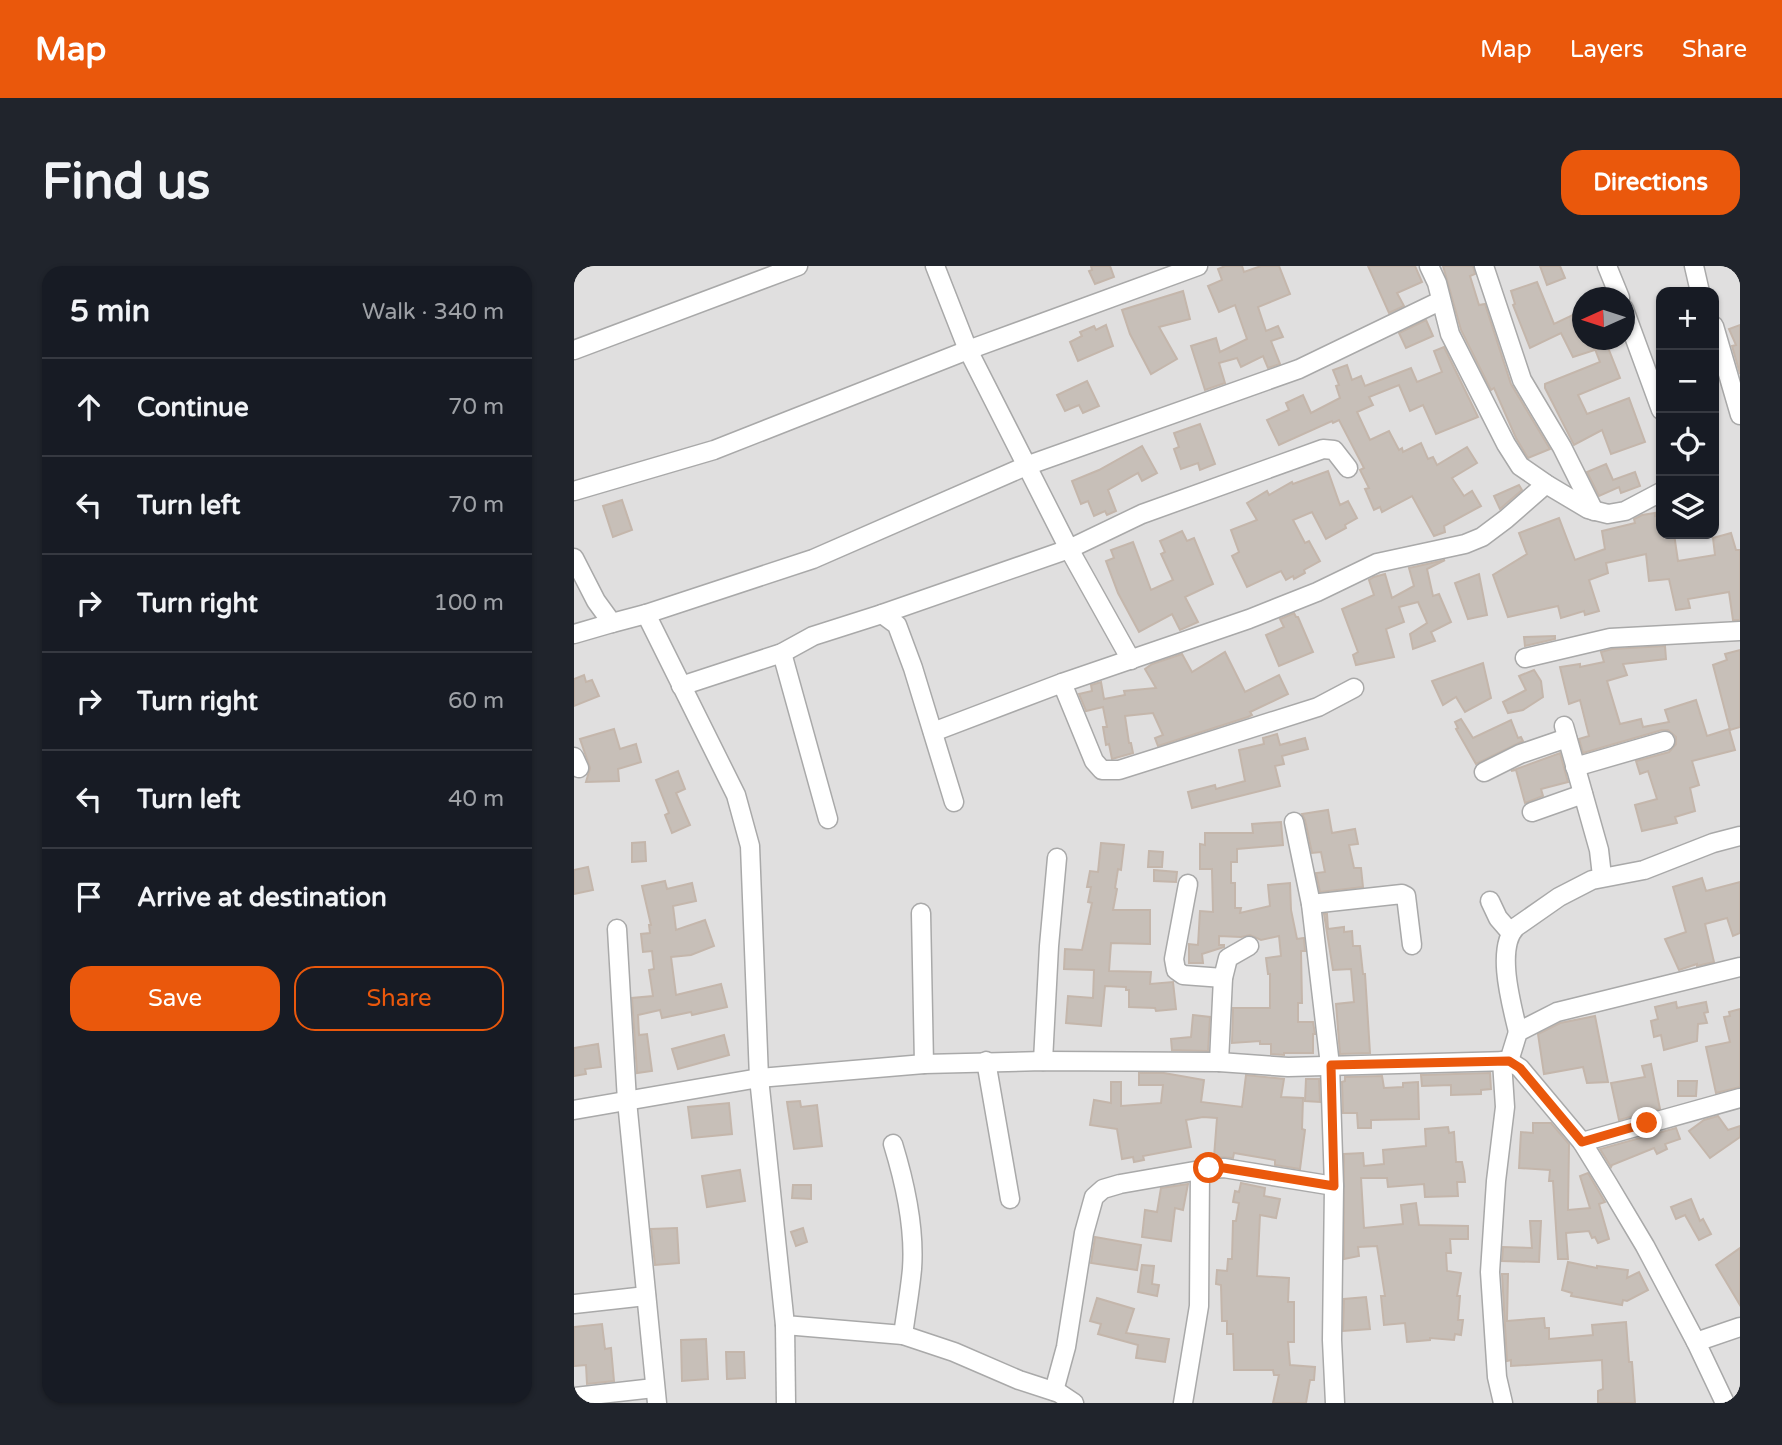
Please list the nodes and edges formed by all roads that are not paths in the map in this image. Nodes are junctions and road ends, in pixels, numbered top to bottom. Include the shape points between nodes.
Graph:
1 (798, 266) edge
2 (935, 266) edge
3 (1198, 266) edge
4 (1429, 266) edge
5 (1484, 266) edge
6 (1607, 266) edge
7 (1694, 266) edge
8 (761, 272) edge
9 (1616, 287) edge
10 (1699, 287) edge
11 (1440, 301) junction
12 (1635, 337) edge
13 (1719, 343) edge
14 (574, 350) edge
15 (968, 350) junction
16 (1656, 397) edge
17 (1740, 415) edge
18 (1026, 466) junction
19 (1348, 468) dead end
20 (1546, 484) junction
21 (574, 491) edge
22 (1656, 495) edge
23 (1594, 511) junction
24 (1069, 549) junction
25 (574, 558) edge
26 (646, 614) junction
27 (882, 614) junction
28 (611, 623) junction
29 (1740, 631) edge
30 (574, 634) edge
31 (782, 653) junction
32 (1525, 657) dead end
33 (1131, 660) junction
34 (1062, 683) junction
35 (681, 686) junction
36 (1354, 688) dead end
37 (933, 732) junction
38 (1665, 741) dead end
39 (1575, 767) junction
40 (1484, 772) dead end
41 (1583, 794) junction
42 (954, 802) dead end
43 (1532, 812) dead end
44 (828, 819) dead end
45 (1294, 822) dead end
46 (1740, 836) edge
47 (1057, 858) dead end
48 (1602, 876) junction
49 (1188, 884) dead end
50 (1490, 901) dead end
51 (1311, 904) junction
52 (920, 913) dead end
53 (617, 929) dead end
54 (1510, 933) junction
55 (1412, 945) dead end
56 (1249, 946) dead end
57 (1740, 967) edge
58 (1223, 978) junction
59 (1518, 1032) junction
60 (986, 1061) junction
61 (1043, 1061) junction
62 (1505, 1061) junction
63 (1219, 1062) junction
64 (924, 1064) junction
65 (1331, 1065) junction
66 (759, 1078) junction
67 (1740, 1098) edge
68 (627, 1101) junction
69 (574, 1110) edge
70 (1582, 1142) junction
71 (893, 1144) dead end
72 (1199, 1170) junction
73 (1334, 1186) junction
74 (1010, 1199) dead end
75 (646, 1296) junction
76 (574, 1304) edge
77 (785, 1325) junction
78 (1740, 1327) edge
79 (903, 1335) junction
80 (1696, 1342) junction
81 (1054, 1391) junction
82 (656, 1396) edge
83 (574, 1397) edge
84 (786, 1403) edge
85 (1074, 1403) edge
86 (1183, 1403) edge
87 (1335, 1403) edge
88 (1503, 1403) edge
89 (1725, 1403) edge

1 - 8 street
2 - 15 street
3 - 15 street
4 - 11 street
5 - 23 street via 1522,380
6 - 9 street
7 - 10 street
8 - 14 street
11 - 18 street via 1299,369
11 - 20 street via 1450,334 1506,444 1520,466
12 - 16 street
13 - 17 street
15 - 18 street
15 - 21 street via 713,450
18 - 24 street
18 - 26 street via 813,559
19 - 24 street via 1334,450 1323,449 1142,514
20 - 23 street
20 - 33 street via 1474,540 1377,563 1249,619
22 - 23 street via 1625,511
24 - 27 street
24 - 33 street
25 - 28 street
26 - 28 street
26 - 35 street
27 - 31 street via 813,636
27 - 37 street via 897,625
28 - 30 street
29 - 32 street via 1610,638
31 - 35 street
31 - 44 street
33 - 34 street
34 - 36 street via 1094,761 1102,770 1119,770 1318,707
34 - 37 street
35 - 66 street via 736,795 750,846
37 - 42 street
38 - 39 street
39 - 40 street via 1565,732
39 - 41 street
41 - 43 street
41 - 48 street
45 - 51 street
46 - 48 street via 1643,870
47 - 61 street
48 - 54 street via 1559,897
49 - 58 street via 1174,959 1176,970 1183,975
50 - 54 street
51 - 55 street via 1402,894 1406,896
51 - 65 street
52 - 64 street
53 - 68 street
54 - 59 street via 1506,970
56 - 58 street via 1228,958
57 - 59 street via 1557,1012
58 - 63 street
59 - 62 street
60 - 61 street
60 - 64 street
60 - 74 street
61 - 63 street
62 - 65 street
62 - 70 street via 1520,1068
62 - 88 street via 1490,1272
63 - 65 street
64 - 66 street
65 - 73 street
66 - 68 street
66 - 77 street
67 - 70 street
68 - 69 street
68 - 75 street
70 - 80 street via 1646,1245
71 - 79 street via 903,1176 911,1245
72 - 73 street via 1224,1168
72 - 81 street via 1120,1184 1094,1197
72 - 86 street via 1199,1306
73 - 87 street
75 - 76 street
75 - 82 street
77 - 79 street
77 - 84 street
78 - 80 street
79 - 81 street
80 - 89 street
81 - 85 street
82 - 83 street

